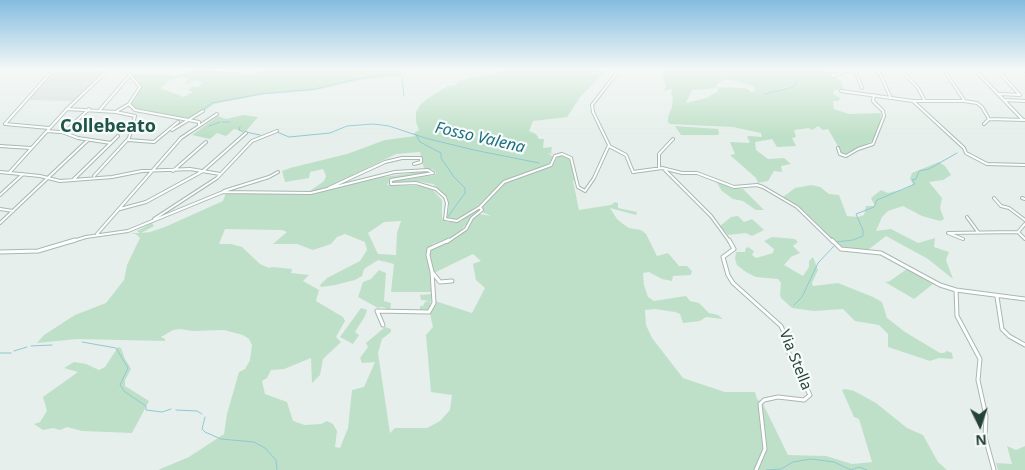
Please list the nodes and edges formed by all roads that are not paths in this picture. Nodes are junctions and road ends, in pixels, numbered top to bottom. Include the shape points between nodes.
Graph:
1 (34, 92) edge
2 (85, 92) edge
3 (115, 92) edge
4 (137, 92) edge
5 (602, 92) edge
6 (849, 92) edge
7 (889, 92) edge
8 (920, 92) edge
9 (958, 92) edge
10 (1017, 92) edge
11 (999, 94) joint
12 (874, 95) junction
13 (891, 97) junction
14 (1004, 100) junction
15 (913, 101) junction
16 (926, 101) junction
17 (964, 101) junction
18 (1025, 101) edge
19 (129, 104) junction
20 (67, 109) junction
21 (89, 109) junction
22 (99, 110) junction
23 (203, 111) dead end
24 (116, 112) junction
25 (141, 112) junction
26 (217, 114) dead end
27 (134, 116) junction
28 (989, 119) junction
29 (192, 120) junction
30 (1024, 120) edge
31 (178, 122) dead end
32 (199, 124) junction
33 (984, 124) dead end
34 (49, 128) junction
35 (172, 130) dead end
36 (277, 131) dead end
37 (47, 132) junction
38 (62, 132) junction
39 (246, 133) dead end
40 (118, 136) dead end
41 (673, 139) dead end
42 (88, 140) junction
43 (128, 140) junction
44 (206, 142) dead end
45 (111, 143) junction
46 (0, 146) edge
47 (30, 148) junction
48 (838, 148) dead end
49 (607, 149) junction
50 (414, 164) dead end
51 (1025, 165) edge
52 (661, 168) junction
53 (152, 171) junction
54 (173, 171) junction
55 (203, 171) junction
56 (0, 172) edge
57 (278, 172) dead end
58 (9, 173) junction
59 (23, 174) junction
60 (220, 174) junction
61 (96, 176) junction
62 (47, 178) junction
63 (72, 181) junction
64 (326, 190) junction
65 (223, 192) junction
66 (0, 195) edge
67 (994, 198) dead end
68 (480, 207) junction
69 (0, 209) edge
70 (120, 209) junction
71 (13, 211) junction
72 (967, 217) dead end
73 (1025, 220) edge
74 (151, 221) junction
75 (0, 222) edge
76 (1025, 224) edge
77 (1020, 228) junction
78 (100, 231) junction
79 (1025, 231) edge
80 (978, 232) junction
81 (1018, 232) junction
82 (103, 235) junction
83 (96, 236) junction
84 (963, 239) dead end
85 (1025, 239) edge
86 (0, 252) edge
87 (432, 272) junction
88 (452, 281) dead end
89 (956, 290) junction
90 (997, 297) junction
91 (1025, 299) edge
92 (383, 326) dead end
93 (1025, 345) edge
94 (756, 470) edge
95 (994, 470) edge

1 - 34 street via 5,124
2 - 20 street
3 - 22 street
4 - 19 street
5 - 49 street via 592,104 604,131
6 - 12 street
7 - 13 street
8 - 16 street
9 - 17 street
10 - 11 street via 1020,95
11 - 14 street
12 - 13 street
12 - 48 street via 873,101 884,116 873,144 846,156 840,154
13 - 15 street
14 - 18 street
14 - 30 street
15 - 16 street
15 - 51 street via 966,153 987,164
16 - 17 street
17 - 28 street via 980,105
19 - 24 street
19 - 25 street via 130,108
20 - 21 street
20 - 34 street
21 - 22 street
21 - 38 street
22 - 24 street
23 - 29 street
24 - 27 street
25 - 27 street
25 - 29 street
26 - 32 street
27 - 43 street
28 - 30 street
28 - 33 street
29 - 32 street
29 - 35 street
31 - 43 street via 154,142
32 - 53 street via 181,138
34 - 37 street
36 - 60 street via 252,141
37 - 38 street
37 - 47 street
38 - 42 street
39 - 55 street
40 - 45 street
41 - 52 street via 659,154
42 - 45 street
42 - 62 street
43 - 61 street
44 - 54 street
45 - 63 street
46 - 47 street
47 - 58 street
49 - 52 street via 626,155 633,172
49 - 68 street via 585,191 578,187 571,158 562,154 555,156 551,165 506,180
50 - 64 street via 421,162 421,158 385,162
52 - 89 street via 697,173 734,187 762,187 802,211 841,250 881,253 940,286
52 - 94 street, Via Stella via 671,174 711,216 733,245 734,249 723,257 728,275 781,326 787,349 808,388 810,395 804,400 778,397 760,404 765,449
53 - 54 street
53 - 61 street
53 - 70 street
54 - 55 street
55 - 60 street
55 - 70 street via 146,202
56 - 58 street
57 - 65 street
58 - 59 street
59 - 62 street
59 - 66 street
60 - 74 street
61 - 63 street
62 - 63 street
62 - 71 street
64 - 65 street via 289,194
64 - 68 street via 395,172 428,170 432,173 428,176 392,180 391,184 416,183 436,188 447,203 445,219 452,221 461,220
65 - 74 street
67 - 73 street via 1000,206 1009,208
68 - 87 street via 482,210 466,229 429,249
69 - 71 street
70 - 78 street
71 - 75 street
72 - 80 street
74 - 82 street via 128,231
76 - 77 street
77 - 79 street
77 - 81 street
78 - 82 street
78 - 83 street
80 - 81 street
80 - 84 street via 948,233
81 - 85 street
82 - 83 street
83 - 86 street via 38,252
87 - 88 street via 440,282
87 - 92 street via 434,303 429,312 377,310
89 - 90 street
89 - 95 street via 957,316 980,359 978,380
90 - 91 street
90 - 93 street via 1002,329

